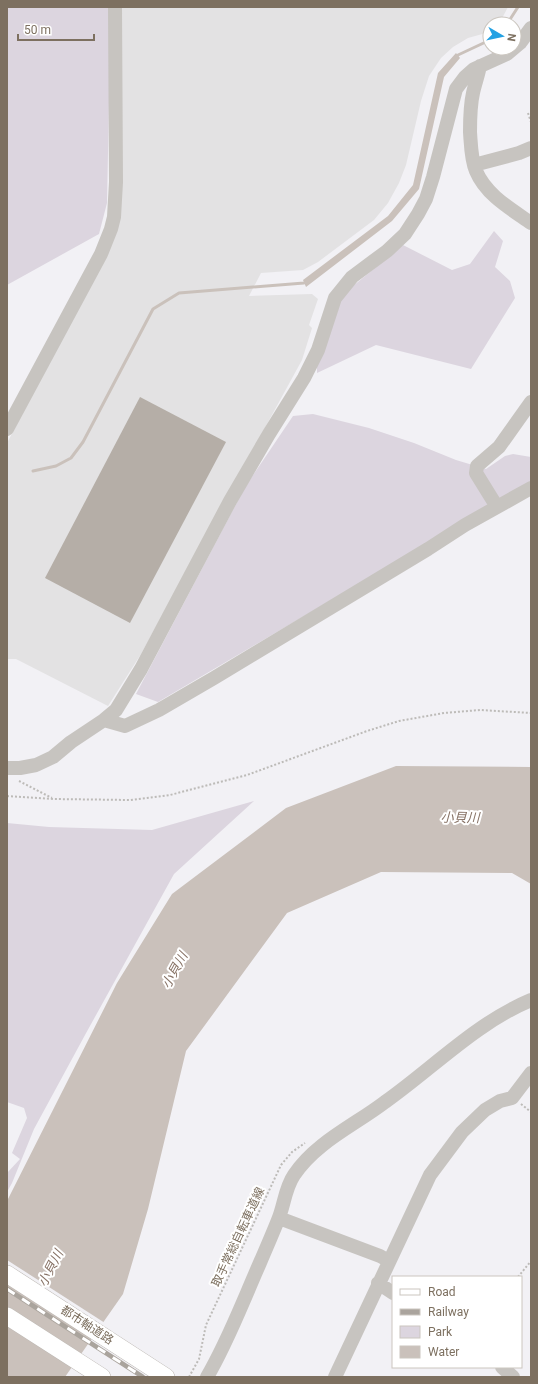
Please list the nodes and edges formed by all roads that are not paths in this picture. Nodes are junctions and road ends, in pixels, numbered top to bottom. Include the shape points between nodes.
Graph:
1 (114, 7) edge
2 (531, 28) edge
3 (480, 66) junction
4 (531, 148) edge
5 (474, 165) junction
6 (531, 223) edge
7 (531, 402) edge
8 (7, 429) edge
9 (531, 488) edge
10 (497, 507) junction
11 (104, 720) junction
12 (7, 768) edge
13 (531, 1000) edge
14 (531, 1074) edge
15 (279, 1218) junction
16 (389, 1261) junction
17 (7, 1274) edge
18 (378, 1283) junction
19 (392, 1292) edge
20 (7, 1316) edge
21 (503, 1368) edge
22 (212, 1375) edge
23 (102, 1377) edge
24 (166, 1377) edge
25 (335, 1377) edge
26 (513, 1377) edge

1 - 8 street via 116,182 111,229 101,254
2 - 3 street via 520,43 507,54
3 - 5 street via 470,111 470,145
3 - 11 street via 465,77 456,89 433,177 418,214 404,234 387,251 352,277 335,298 318,350 295,395 230,501 129,692 116,710
4 - 5 street
5 - 6 street via 480,179 494,196
7 - 10 street via 499,447 477,466 476,473
9 - 10 street
10 - 11 street via 160,710 125,726
11 - 12 street via 53,757 36,765
13 - 15 street via 497,1018 452,1049 386,1102 310,1155 290,1182
14 - 16 street via 512,1098 500,1101 485,1110 462,1132 434,1168
15 - 16 street
15 - 22 street
16 - 18 street
17 - 24 main road, 都市軸道路
18 - 19 street
18 - 25 street
20 - 23 main road
21 - 26 street

